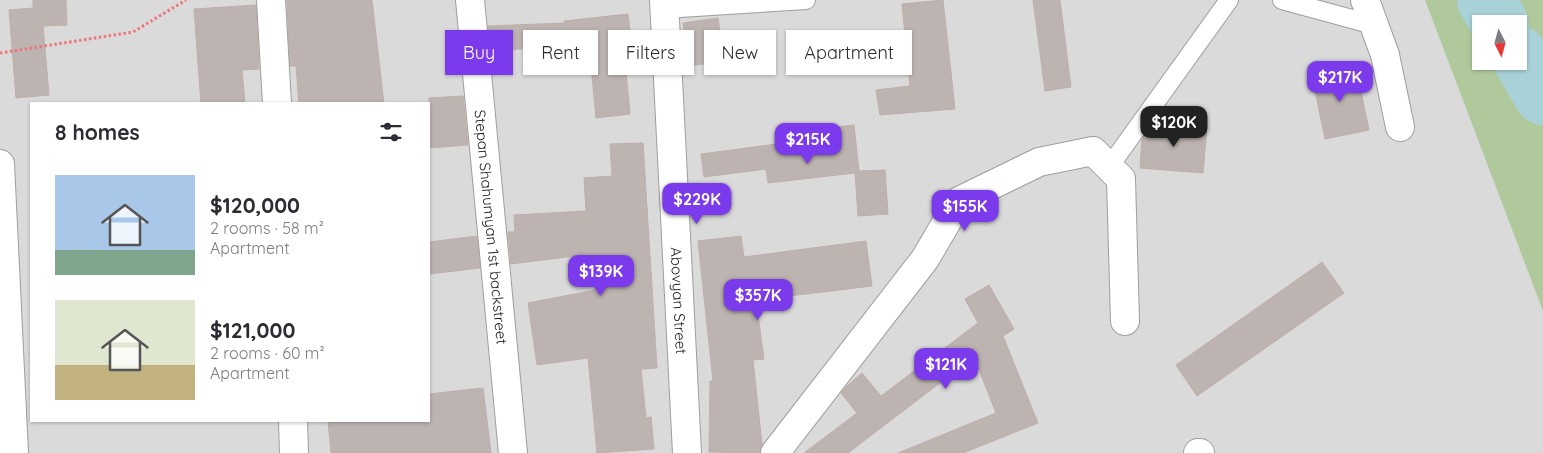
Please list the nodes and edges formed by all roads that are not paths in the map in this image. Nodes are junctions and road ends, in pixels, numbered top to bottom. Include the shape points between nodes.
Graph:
1 (271, 0) edge
2 (470, 0) edge
3 (806, 0) edge
4 (1229, 0) edge
5 (1282, 0) edge
6 (1365, 0) edge
7 (664, 5) edge
8 (1374, 25) junction
9 (277, 102) edge
10 (1400, 127) dead end
11 (0, 164) edge
12 (1109, 167) junction
13 (1125, 321) dead end
14 (293, 422) edge
15 (14, 453) edge
16 (294, 453) edge
17 (513, 453) edge
18 (687, 453) edge
19 (775, 453) edge

1 - 9 street
2 - 17 street, Stepan Shahumyan 1st backstreet
3 - 7 lane
4 - 12 lane
5 - 8 lane
6 - 8 street
7 - 18 street, Abovyan Street
8 - 10 street via 1385,56
11 - 15 street
12 - 13 street via 1121,179
12 - 19 street via 1093,151 1039,162 959,201 925,258
14 - 16 street

